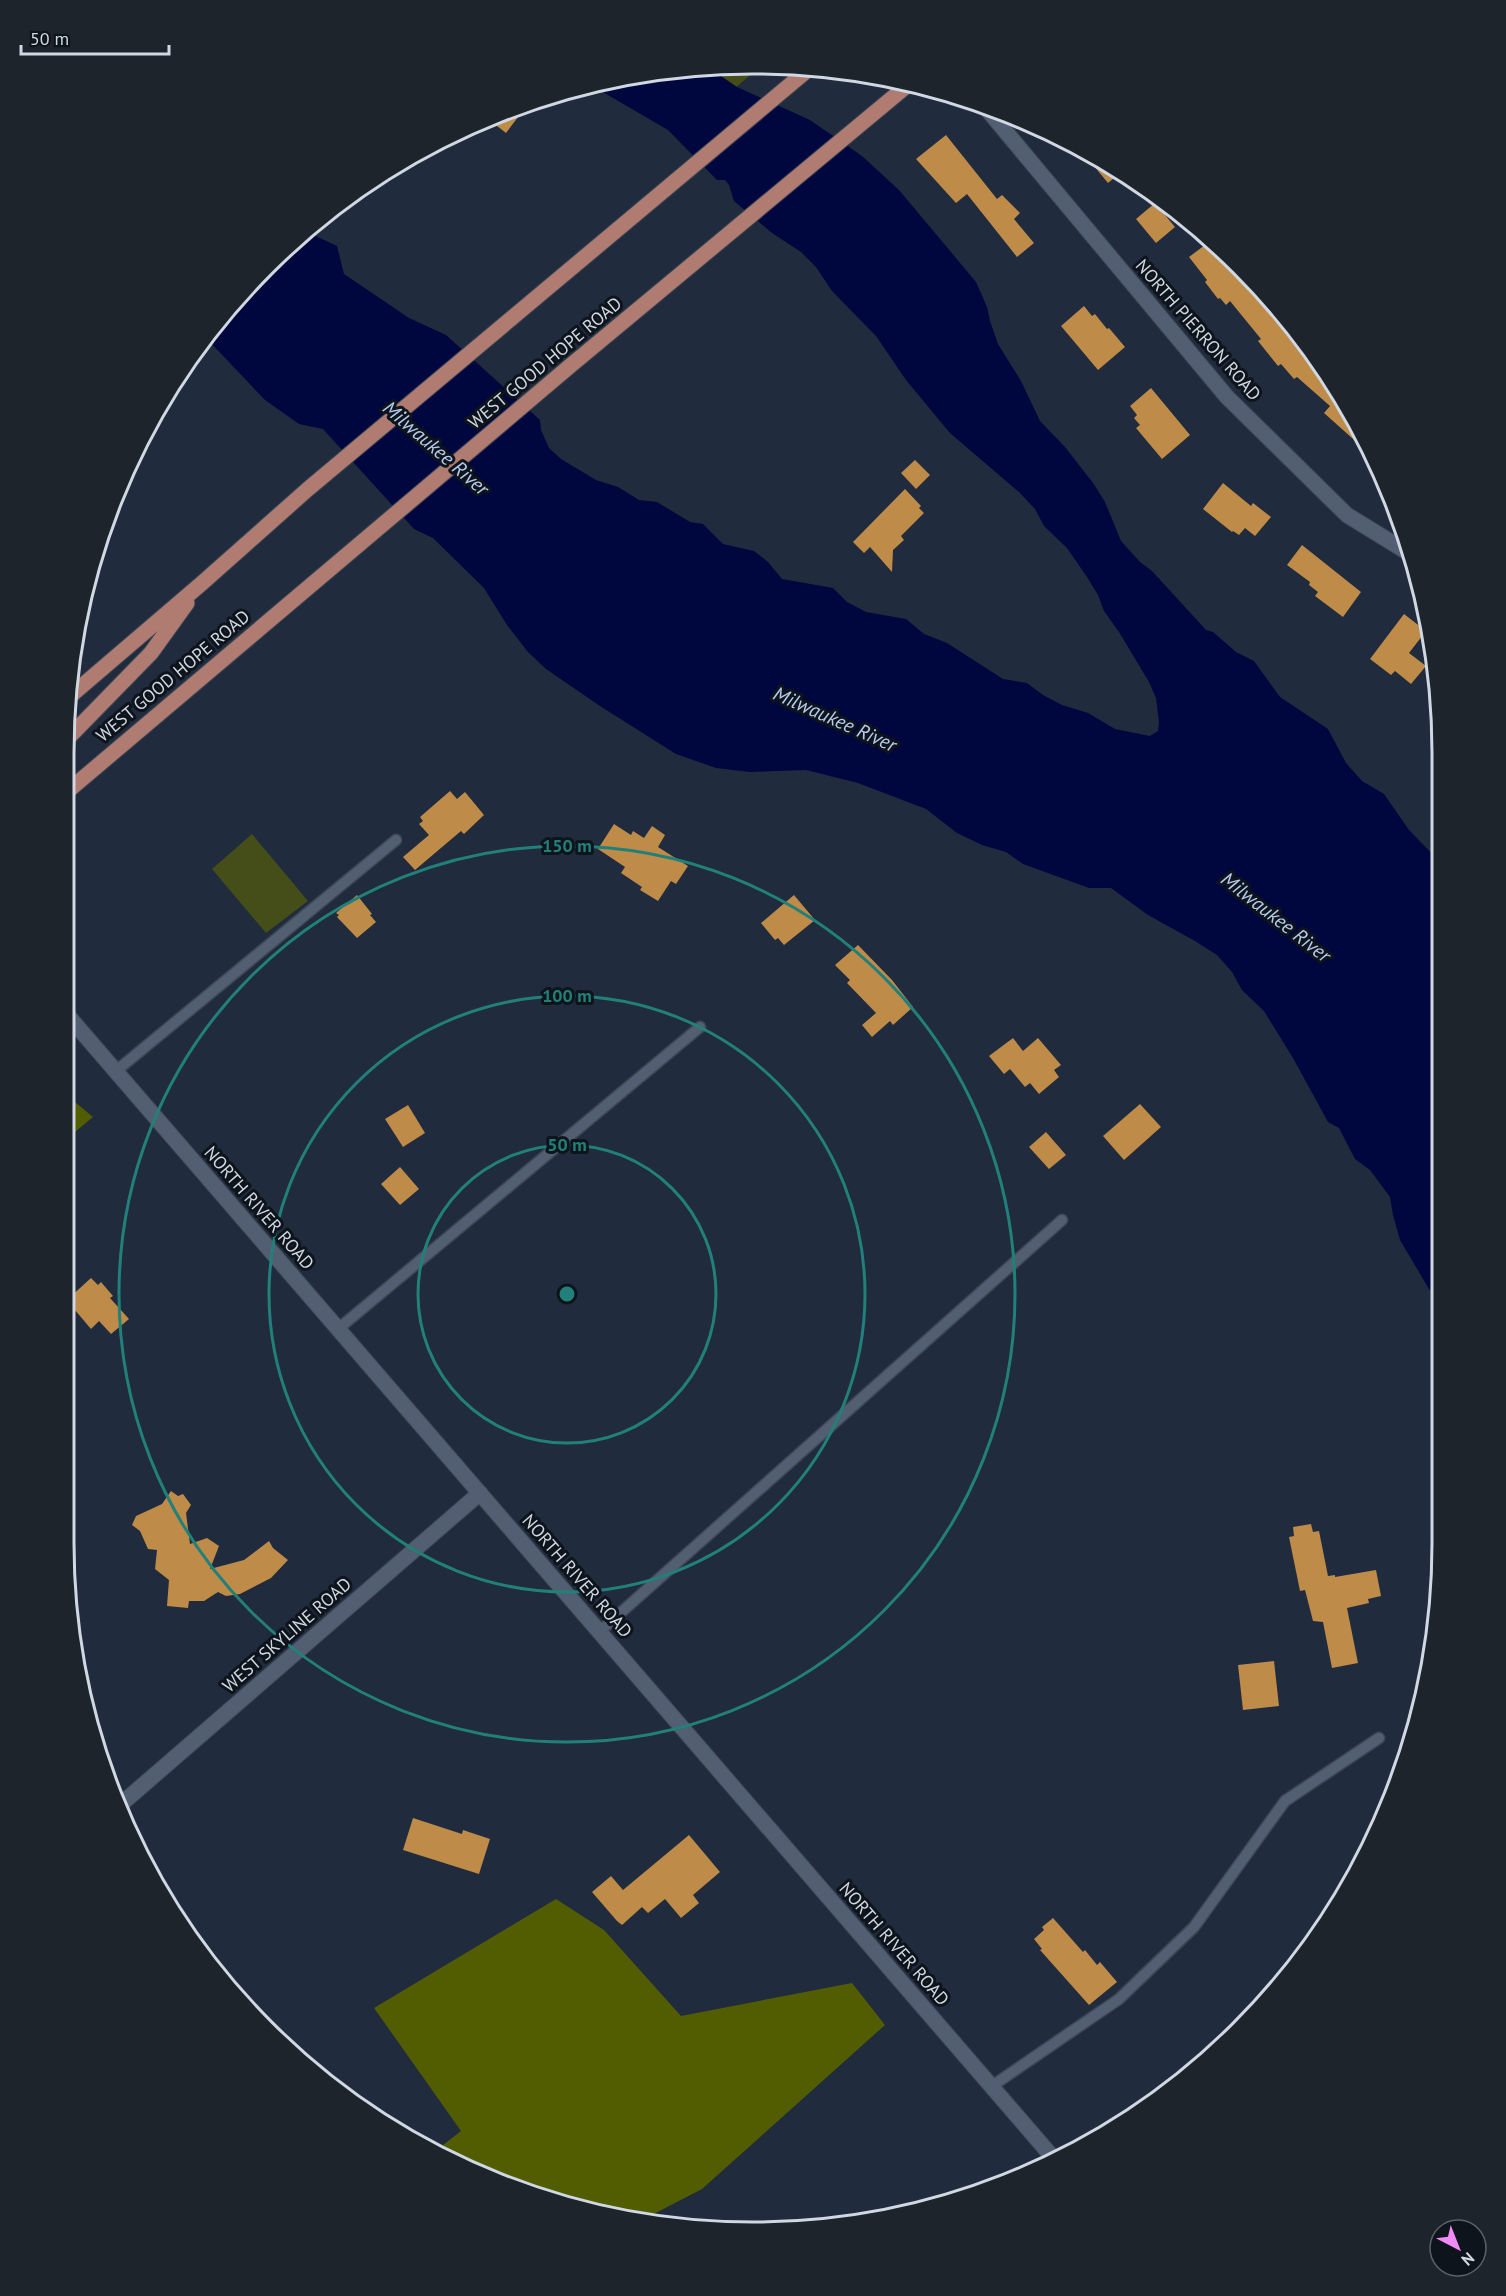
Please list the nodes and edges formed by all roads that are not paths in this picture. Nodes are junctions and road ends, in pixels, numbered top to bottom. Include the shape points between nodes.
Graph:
1 (800, 75) edge
2 (901, 91) edge
3 (995, 118) edge
4 (1400, 548) edge
5 (201, 584) junction
6 (77, 690) edge
7 (74, 731) edge
8 (74, 786) edge
9 (396, 840) dead end
10 (74, 1023) edge
11 (700, 1027) dead end
12 (116, 1071) junction
13 (1062, 1220) dead end
14 (338, 1329) junction
15 (480, 1493) junction
16 (599, 1632) junction
17 (1379, 1738) dead end
18 (125, 1802) edge
19 (992, 2086) junction
20 (1050, 2154) edge

1 - 5 main road via 308,489
2 - 8 main road, WEST GOOD HOPE ROAD
3 - 4 street, NORTH PIERRON ROAD via 1227,397 1347,515
5 - 6 main road
5 - 7 main road via 151,653
9 - 12 lane
10 - 12 street, NORTH RIVER ROAD
11 - 14 lane
12 - 14 street, NORTH RIVER ROAD
13 - 16 lane
14 - 15 street, NORTH RIVER ROAD
15 - 16 street, NORTH RIVER ROAD
15 - 18 street, WEST SKYLINE ROAD
16 - 19 street, NORTH RIVER ROAD
17 - 19 lane via 1285,1801 1194,1927 1119,1999
19 - 20 street, NORTH RIVER ROAD

